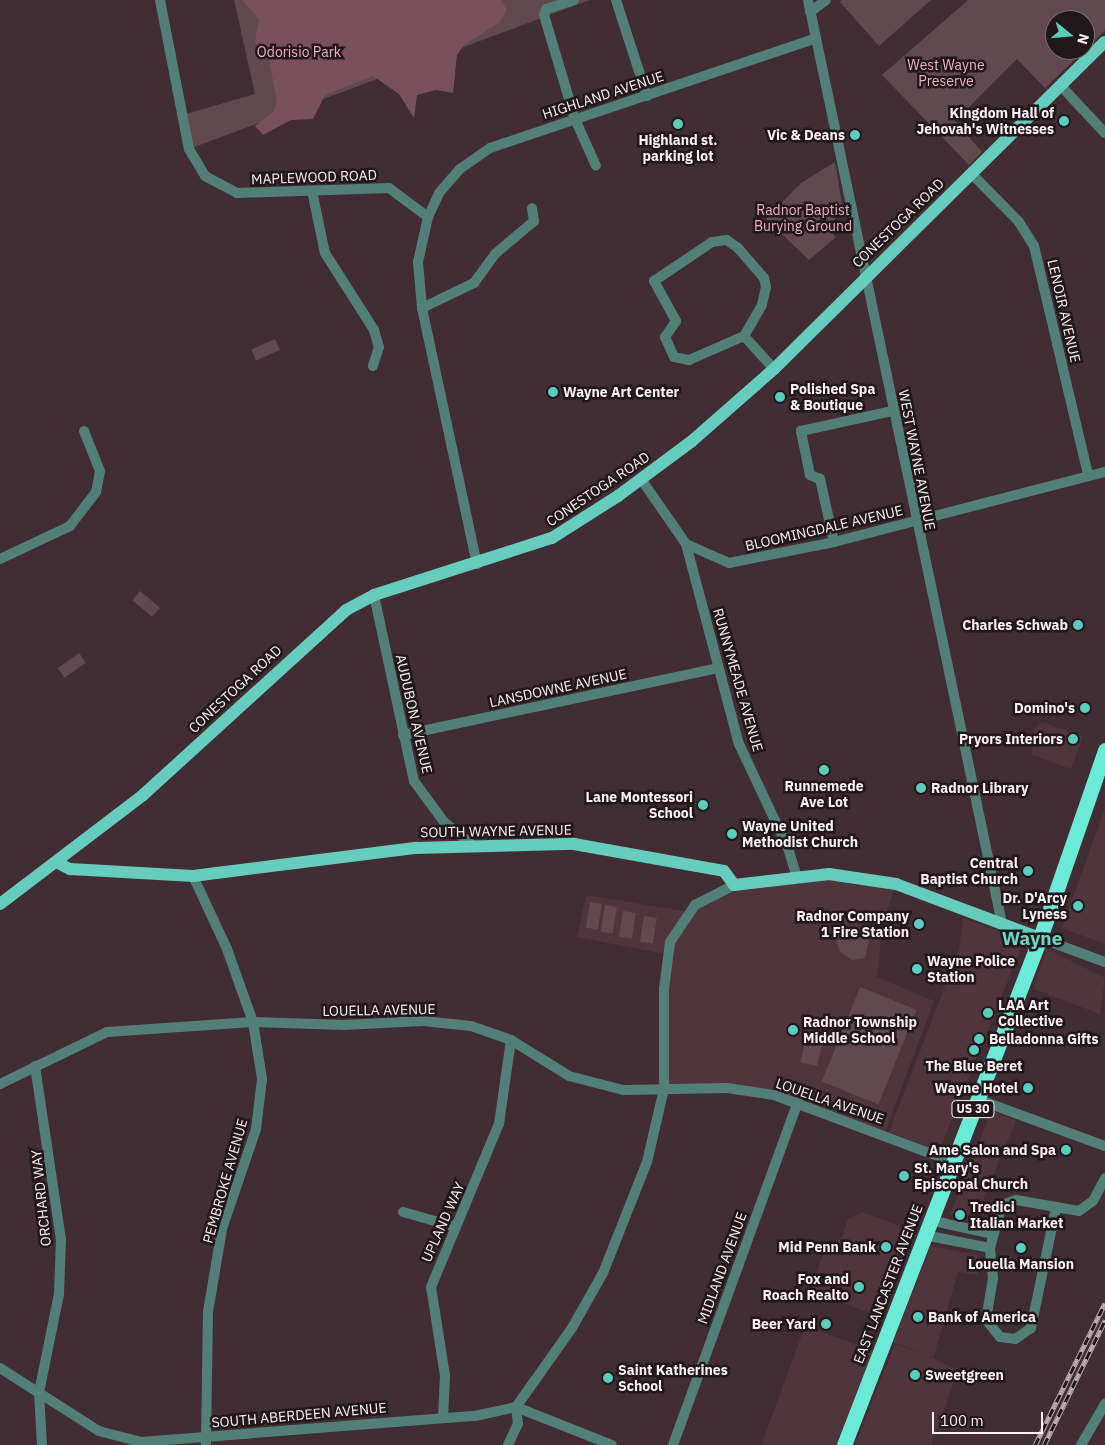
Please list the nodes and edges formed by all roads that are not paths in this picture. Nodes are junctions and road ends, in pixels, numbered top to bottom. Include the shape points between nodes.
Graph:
1 (160, 0) edge
2 (574, 0) edge
3 (616, 0) edge
4 (808, 0) edge
5 (826, 0) edge
6 (810, 12) junction
7 (816, 38) junction
8 (1105, 42) edge
9 (1061, 86) junction
10 (647, 96) junction
11 (575, 119) junction
12 (1105, 133) edge
13 (596, 166) dead end
14 (972, 174) junction
15 (312, 191) junction
16 (532, 208) dead end
17 (428, 217) junction
18 (866, 274) junction
19 (422, 308) junction
20 (744, 336) junction
21 (373, 366) dead end
22 (774, 369) junction
23 (893, 411) junction
24 (84, 431) dead end
25 (1105, 472) edge
26 (1088, 475) junction
27 (641, 479) junction
28 (915, 521) junction
29 (834, 542) junction
30 (686, 544) junction
31 (0, 559) edge
32 (476, 564) junction
33 (374, 595) junction
34 (718, 668) junction
35 (403, 735) junction
36 (1105, 750) edge
37 (474, 846) junction
38 (56, 862) junction
39 (796, 875) junction
40 (193, 876) junction
41 (734, 885) junction
42 (0, 904) edge
43 (1002, 924) junction
44 (1040, 938) junction
45 (1105, 962) edge
46 (253, 1022) junction
47 (511, 1040) junction
48 (35, 1066) junction
49 (0, 1084) edge
50 (664, 1089) junction
51 (976, 1100) junction
52 (798, 1102) junction
53 (1105, 1146) edge
54 (953, 1162) junction
55 (1105, 1178) edge
56 (1056, 1208) junction
57 (403, 1212) dead end
58 (930, 1220) junction
59 (456, 1227) junction
60 (993, 1234) junction
61 (924, 1235) junction
62 (990, 1248) junction
63 (0, 1368) edge
64 (39, 1392) junction
65 (1105, 1404) edge
66 (516, 1407) junction
67 (443, 1418) junction
68 (205, 1441) edge
69 (42, 1445) edge
70 (508, 1445) edge
71 (612, 1445) edge
72 (673, 1445) edge
73 (844, 1445) edge
74 (1081, 1445) edge

1 - 15 street, MAPLEWOOD ROAD via 189,150 206,176 238,193
2 - 11 street via 546,9 544,15
3 - 10 street
4 - 6 street, WEST WAYNE AVENUE
5 - 6 street
6 - 7 street, WEST WAYNE AVENUE
7 - 10 street, HIGHLAND AVENUE
7 - 18 street, WEST WAYNE AVENUE
8 - 9 main road, CONESTOGA ROAD
9 - 12 street
9 - 14 main road, CONESTOGA ROAD
10 - 11 street, HIGHLAND AVENUE
11 - 13 street
11 - 17 street, HIGHLAND AVENUE via 490,148 460,169 439,193
14 - 18 main road, CONESTOGA ROAD
14 - 26 street, LENOIR AVENUE via 1019,222 1034,246
15 - 17 street, MAPLEWOOD ROAD via 390,188
15 - 21 street via 325,253 374,330 379,347
16 - 19 street via 534,222 495,254 474,283
17 - 19 street via 418,262
18 - 22 main road, CONESTOGA ROAD
18 - 23 street, WEST WAYNE AVENUE
19 - 32 street
20 - 20 street via 764,301 765,282 745,254 727,240 712,242 654,281 676,321 664,337 674,357 689,360
20 - 22 street
22 - 27 main road, CONESTOGA ROAD
23 - 28 street, WEST WAYNE AVENUE
23 - 29 street via 801,431 810,475 820,479
24 - 31 street via 100,471 96,492 70,526
25 - 26 street, BLOOMINGDALE AVENUE
26 - 28 street, BLOOMINGDALE AVENUE
27 - 30 street
27 - 32 main road, CONESTOGA ROAD via 552,538
28 - 29 street, BLOOMINGDALE AVENUE
28 - 43 street, WEST WAYNE AVENUE
29 - 30 street, BLOOMINGDALE AVENUE via 729,563
30 - 34 street, RUNNYMEADE AVENUE
32 - 33 main road, CONESTOGA ROAD
33 - 35 street, AUDUBON AVENUE
33 - 38 main road, CONESTOGA ROAD via 329,622 143,795
34 - 35 street, LANSDOWNE AVENUE
34 - 39 street, RUNNYMEADE AVENUE via 739,744 788,848
35 - 37 street, AUDUBON AVENUE via 422,795 444,822
36 - 44 highway, US 30
37 - 40 main road, SOUTH WAYNE AVENUE via 416,848
37 - 41 main road, SOUTH WAYNE AVENUE via 589,845 724,871
38 - 40 main road, SOUTH WAYNE AVENUE via 70,869
38 - 42 main road, CONESTOGA ROAD
39 - 41 main road
39 - 43 main road via 848,875 896,884
40 - 46 street, PEMBROKE AVENUE via 227,949
41 - 50 street via 695,905 666,954
43 - 44 main road
44 - 45 street
44 - 51 highway, EAST LANCASTER AVENUE / US 30
46 - 47 street, LOUELLA AVENUE via 344,1025 423,1021 472,1026
46 - 48 street, LOUELLA AVENUE via 107,1032
46 - 68 street, PEMBROKE AVENUE via 262,1079 256,1129 222,1229 208,1312
47 - 50 street, LOUELLA AVENUE via 569,1076 624,1090
47 - 59 street, UPLAND WAY via 499,1124
48 - 49 street, LOUELLA AVENUE
48 - 64 street, ORCHARD WAY via 61,1239 59,1294
50 - 52 street, LOUELLA AVENUE via 726,1088
50 - 66 street via 647,1162 624,1231 572,1328
51 - 53 street
51 - 54 highway, EAST LANCASTER AVENUE / US 30
52 - 54 street, LOUELLA AVENUE
52 - 72 street, MIDLAND AVENUE
54 - 58 highway, EAST LANCASTER AVENUE / US 30
55 - 56 street via 1084,1209
56 - 60 street via 1008,1201 1000,1209
56 - 62 street via 1033,1322 1027,1333 1014,1339 996,1335 987,1323 993,1278
57 - 59 street
58 - 60 street
58 - 61 highway, EAST LANCASTER AVENUE / US 30
59 - 67 street, UPLAND WAY via 431,1286 445,1376
60 - 62 street
61 - 62 street
61 - 73 highway, EAST LANCASTER AVENUE / US 30
63 - 64 street, SOUTH ABERDEEN AVENUE
64 - 68 street, SOUTH ABERDEEN AVENUE via 99,1431 141,1442
64 - 69 street, ORCHARD WAY
65 - 74 street
66 - 67 street, SOUTH ABERDEEN AVENUE
66 - 70 street via 518,1424
66 - 71 street
67 - 68 street, SOUTH ABERDEEN AVENUE

